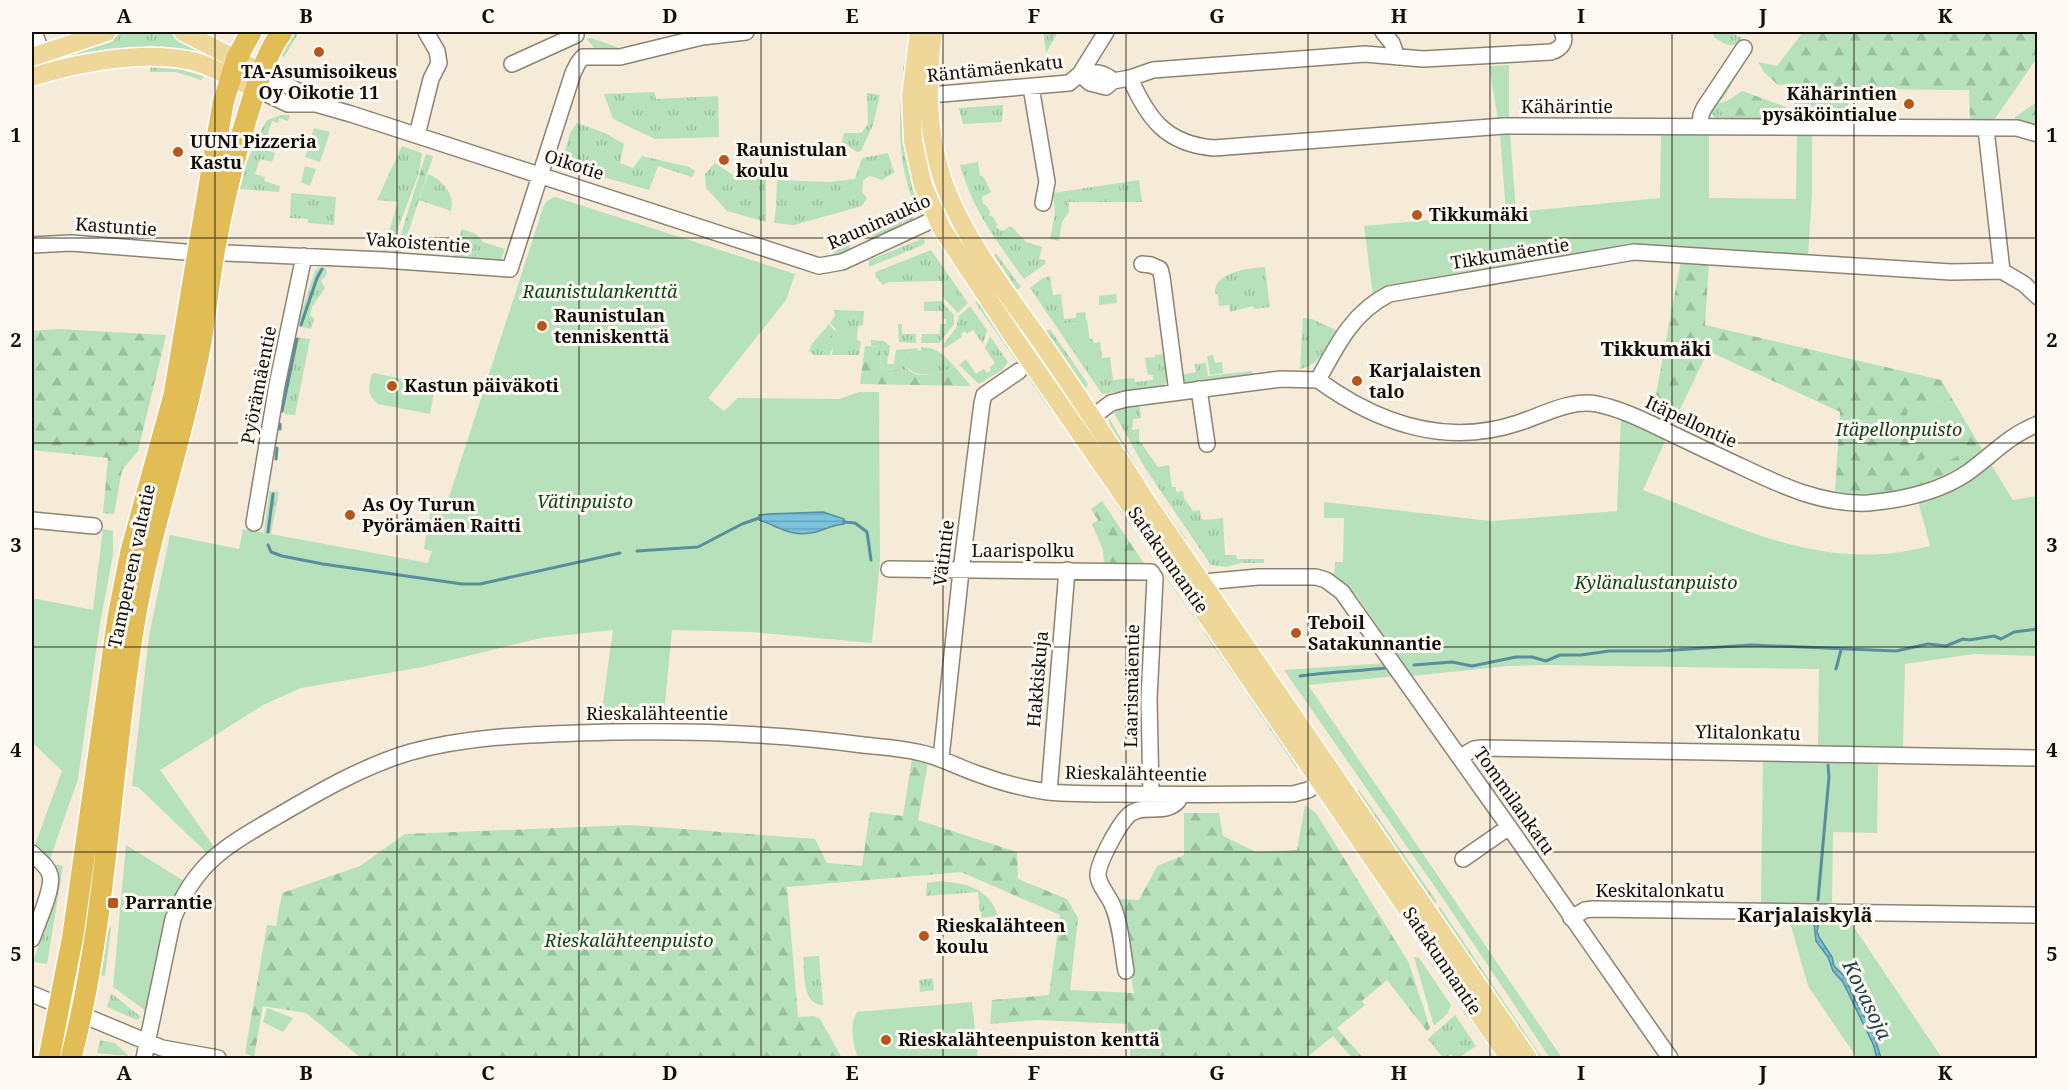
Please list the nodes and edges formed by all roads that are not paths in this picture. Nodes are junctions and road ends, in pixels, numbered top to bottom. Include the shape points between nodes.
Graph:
1 (34, 32) edge
2 (107, 32) edge
3 (183, 32) edge
4 (251, 32) edge
5 (282, 32) edge
6 (426, 32) edge
7 (746, 32) edge
8 (919, 32) edge
9 (933, 32) edge
10 (1106, 32) edge
11 (1383, 32) edge
12 (1562, 32) edge
13 (575, 33) edge
14 (702, 34) edge
15 (1744, 48) dead end
16 (37, 56) edge
17 (583, 57) junction
18 (1397, 57) junction
19 (512, 64) dead end
20 (234, 67) junction
21 (40, 74) edge
22 (1080, 74) junction
23 (1130, 78) junction
24 (259, 81) junction
25 (1031, 87) junction
26 (919, 96) junction
27 (1700, 127) junction
28 (1986, 129) junction
29 (2037, 134) edge
30 (417, 135) junction
31 (542, 175) junction
32 (1043, 203) dead end
33 (954, 210) junction
34 (936, 219) junction
35 (32, 245) edge
36 (198, 253) junction
37 (225, 253) dead end
38 (304, 256) junction
39 (1143, 264) dead end
40 (819, 266) joint
41 (2002, 271) junction
42 (2037, 297) edge
43 (1020, 370) dead end
44 (1318, 380) junction
45 (1199, 389) junction
46 (1177, 392) junction
47 (1092, 417) junction
48 (2037, 424) edge
49 (1076, 428) junction
50 (1207, 444) dead end
51 (32, 520) edge
52 (254, 523) dead end
53 (94, 526) dead end
54 (889, 569) dead end
55 (1067, 570) junction
56 (961, 571) junction
57 (1155, 578) joint
58 (1192, 583) junction
59 (941, 758) junction
60 (1460, 758) junction
61 (2037, 758) edge
62 (1327, 778) junction
63 (1049, 792) junction
64 (1151, 795) junction
65 (1179, 796) junction
66 (1509, 827) junction
67 (32, 854) edge
68 (1463, 859) dead end
69 (2037, 915) edge
70 (1571, 918) junction
71 (32, 939) edge
72 (1126, 971) dead end
73 (32, 994) edge
74 (60, 1005) junction
75 (81, 1014) junction
76 (146, 1040) junction
77 (49, 1059) edge
78 (71, 1059) edge
79 (144, 1059) edge
80 (218, 1059) edge
81 (1509, 1059) edge
82 (1528, 1059) edge
83 (1670, 1059) edge

1 - 16 street
2 - 16 main road
3 - 20 main road
4 - 20 highway, Tampereen valtatie
5 - 24 highway, Tampereen valtatie via 273,44
6 - 30 street via 439,63 430,79
7 - 14 street
8 - 26 main road, Satakunnantie
9 - 26 main road, Satakunnantie via 928,69
10 - 22 street
11 - 18 street
12 - 18 street, Räntämäenkatu via 1560,48 1551,52
13 - 17 street
13 - 19 street
14 - 17 street via 620,57
15 - 27 street via 1704,108
16 - 21 street
17 - 31 street via 573,74
18 - 23 street, Räntämäenkatu via 1365,54 1161,69
20 - 21 main road via 156,57 110,60
20 - 24 main road
20 - 36 highway, Tampereen valtatie via 220,120
22 - 23 street, Räntämäenkatu via 1090,83 1106,87 1113,81
22 - 25 street, Räntämäenkatu via 1064,85
23 - 27 street, Kähärintie via 1144,108 1161,128 1179,140 1203,147 1504,126
24 - 30 street, Oikotie via 288,104 316,104
24 - 75 highway, Tampereen valtatie via 233,163 189,402 146,556 96,939
25 - 26 street, Räntämäenkatu
25 - 32 street via 1047,182
26 - 33 main road, Satakunnantie
26 - 34 main road, Satakunnantie via 911,127 915,156
27 - 28 street, Kähärintie
28 - 29 street, Kähärintie via 2017,128
28 - 41 street
30 - 31 street, Oikotie
31 - 38 street, Vakoistentie via 510,268
31 - 40 street, Oikotie
33 - 34 street, Rauninaukio
33 - 47 main road, Satakunnantie
34 - 40 street, Rauninaukio via 842,262
34 - 49 main road, Satakunnantie
35 - 36 street, Kastuntie via 71,243
36 - 74 highway, Tampereen valtatie via 174,395 133,542 118,616
37 - 38 street, Vakoistentie
38 - 52 street, Pyörämäentie
39 - 46 street via 1160,269
41 - 42 street
41 - 44 street, Tikkumäentie via 1951,272 1634,252 1389,294 1370,305 1350,325
43 - 56 street, Vätintie via 984,395
44 - 45 street via 1294,378
44 - 48 street, Itäpellontie via 1379,417 1442,432 1505,427 1574,404 1607,406 1776,483 1813,497 1855,503 1900,498 1951,483 2004,442
45 - 46 street
45 - 50 street
46 - 47 street via 1118,400
47 - 49 street
47 - 58 main road, Satakunnantie
49 - 58 main road, Satakunnantie
51 - 53 street
54 - 56 street, Laarispolku
55 - 56 street, Laarispolku
55 - 57 street, Laarispolku via 1150,572
55 - 63 street, Hakkiskuja
56 - 59 street, Vätintie
57 - 64 street, Laarismäentie via 1149,699
58 - 60 street, Tommilankatu via 1258,577 1326,580 1342,592
58 - 62 main road, Satakunnantie
59 - 63 street, Rieskalähteentie via 977,774
59 - 76 street, Rieskalähteentie via 829,740 658,730 458,741 384,761 298,804 205,864 182,897 173,919
60 - 61 street, Ylitalonkatu via 1482,748
60 - 66 street, Tommilankatu
62 - 65 street, Rieskalähteentie via 1293,794
62 - 81 main road, Satakunnantie
62 - 82 main road, Satakunnantie
63 - 64 street, Rieskalähteentie
64 - 65 street, Rieskalähteentie
65 - 72 street via 1167,809 1130,814 1098,872 1113,906
66 - 68 street
66 - 70 street, Tommilankatu
67 - 71 street via 51,877
69 - 70 street, Keskitalonkatu via 1593,909
70 - 83 street, Tommilankatu
73 - 74 street
74 - 75 street
74 - 77 highway, Tampereen valtatie
75 - 76 street
75 - 78 highway, Tampereen valtatie
76 - 79 street, Rieskalähteentie
76 - 80 street via 167,1049

